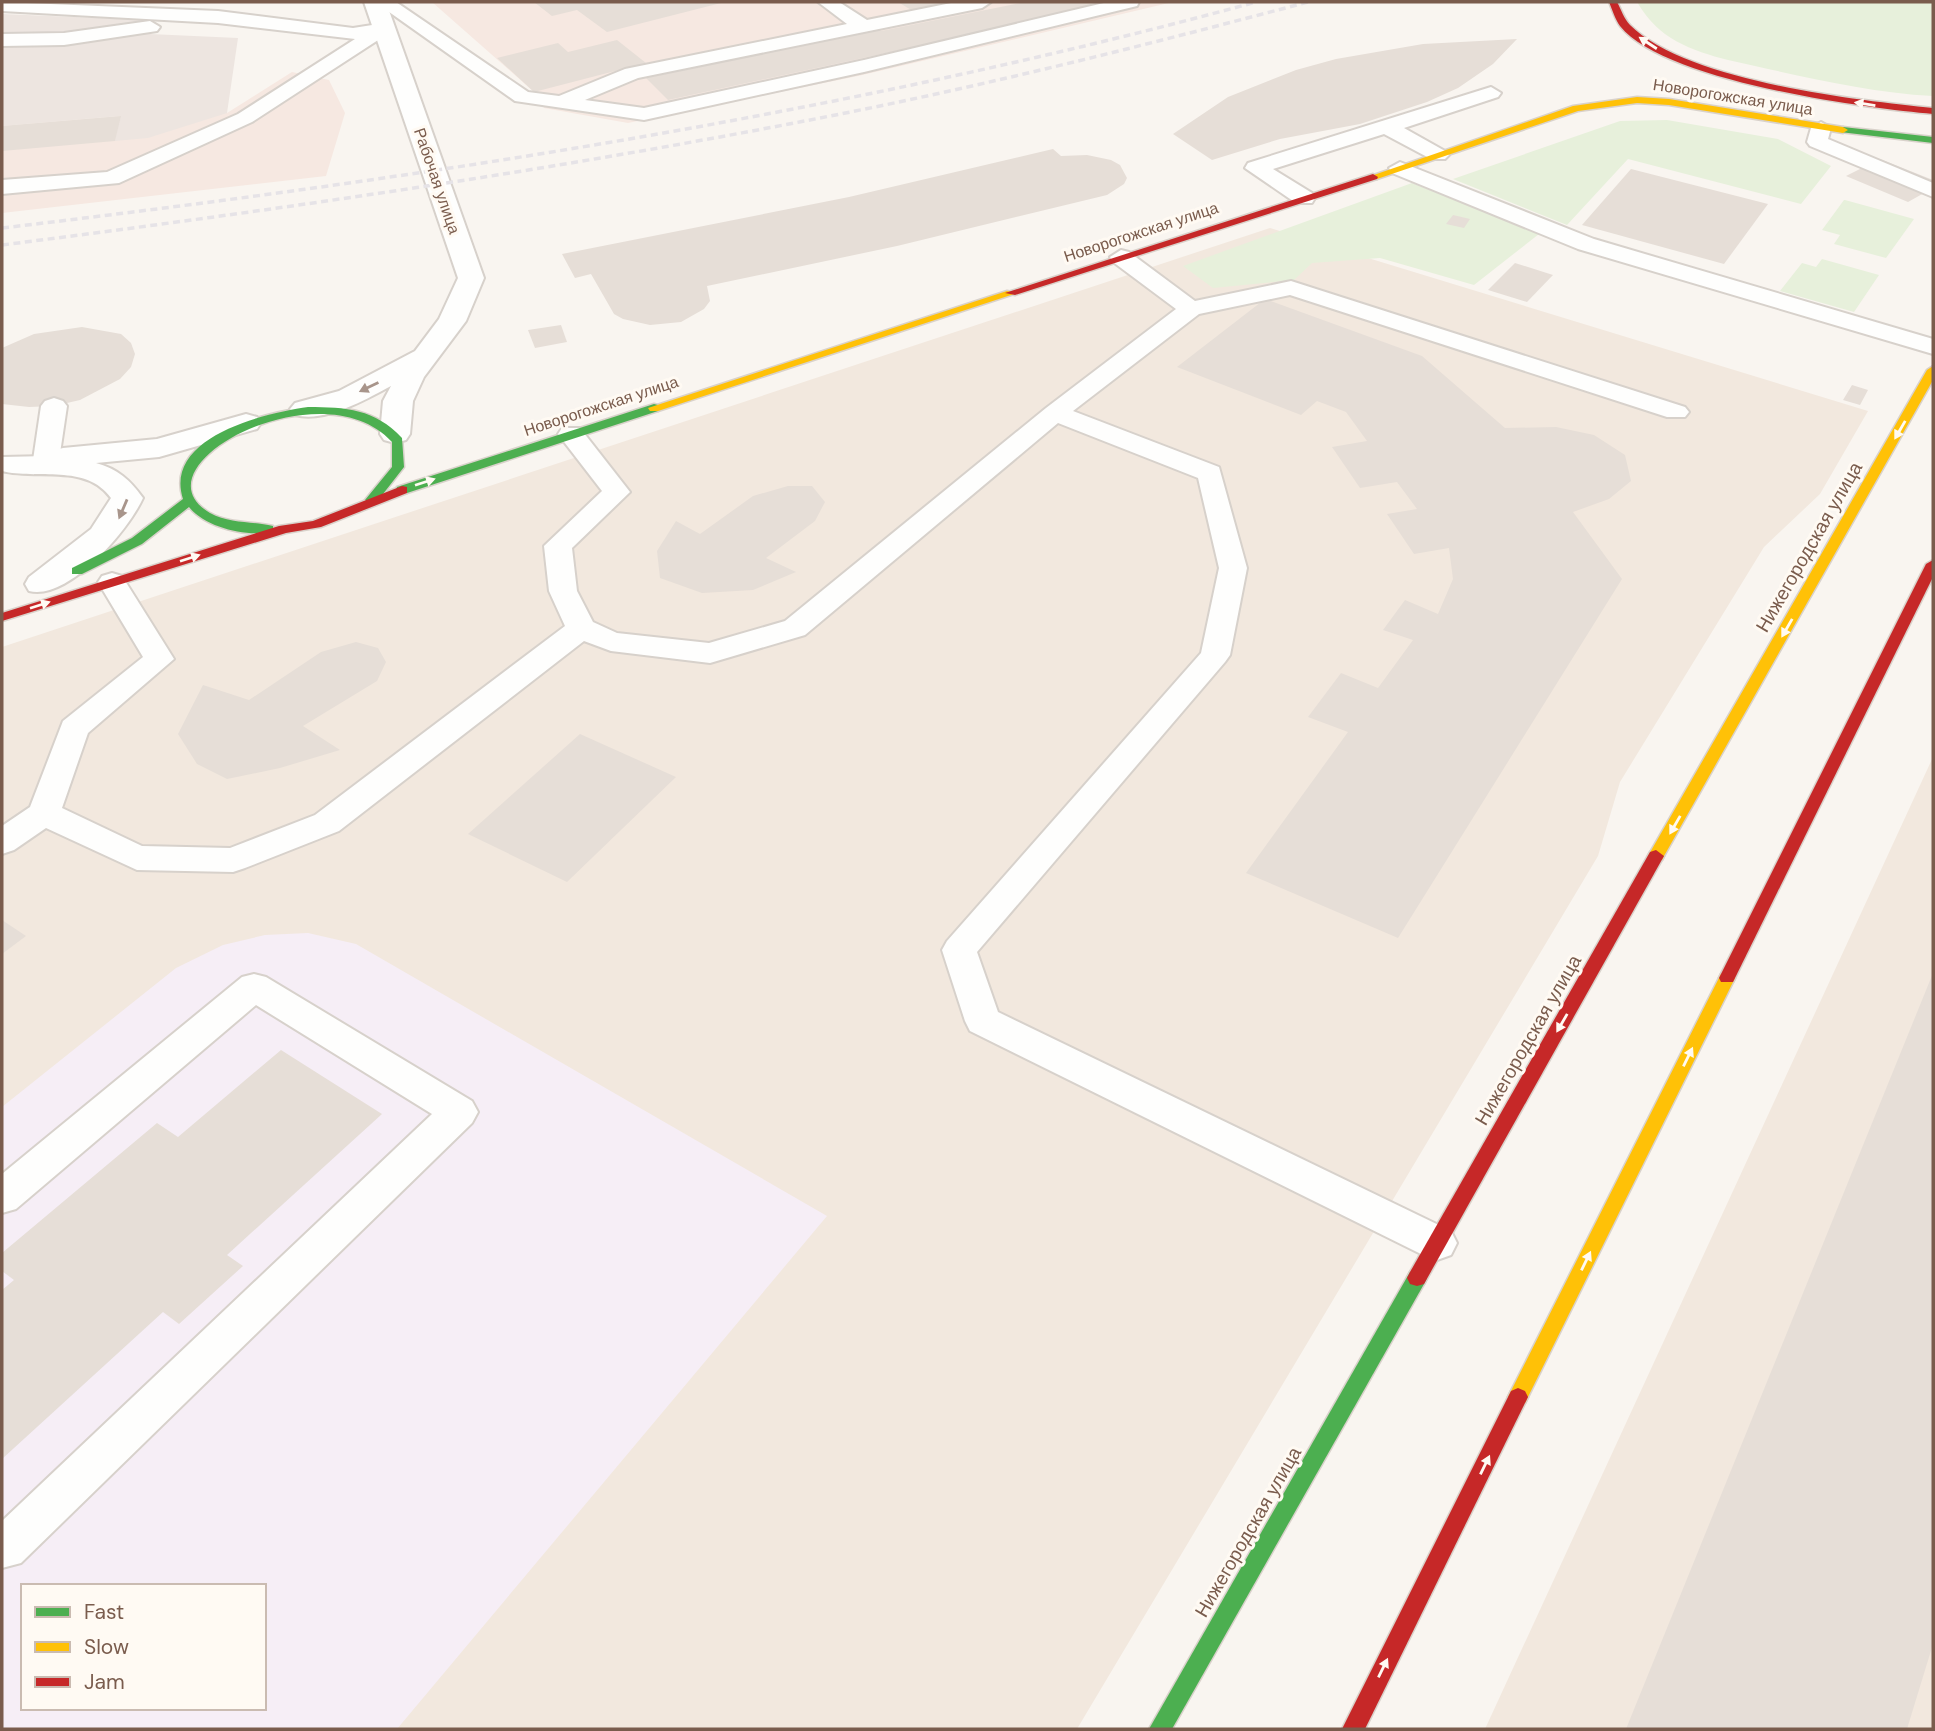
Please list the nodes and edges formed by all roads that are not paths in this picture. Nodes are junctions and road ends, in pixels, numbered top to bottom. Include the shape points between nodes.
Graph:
1 (375, 2) edge
2 (384, 2) edge
3 (827, 2) edge
4 (982, 2) edge
5 (1130, 2) edge
6 (1613, 2) edge
7 (2, 5) edge
8 (218, 17) junction
9 (864, 26) junction
10 (385, 29) junction
11 (2, 40) edge
12 (1491, 93) dead end
13 (561, 102) junction
14 (1933, 111) edge
15 (1387, 127) junction
16 (1821, 128) junction
17 (1933, 140) edge
18 (1900, 151) dead end
19 (1438, 155) junction
20 (1400, 168) junction
21 (2, 187) edge
22 (1933, 191) edge
23 (1304, 198) junction
24 (1121, 257) junction
25 (1191, 309) junction
26 (1933, 347) edge
27 (428, 353) junction
28 (1933, 370) edge
29 (54, 405) dead end
30 (304, 409) junction
31 (1676, 412) dead end
32 (1055, 413) junction
33 (246, 423) junction
34 (571, 434) junction
35 (398, 442) junction
36 (131, 451) junction
37 (46, 460) junction
38 (479, 464) junction
39 (6, 465) edge
40 (188, 492) junction
41 (371, 500) junction
42 (284, 529) junction
43 (1933, 564) edge
44 (112, 582) junction
45 (41, 584) junction
46 (2, 603) edge
47 (2, 617) edge
48 (580, 628) junction
49 (44, 813) junction
50 (2, 842) edge
51 (2, 1197) edge
52 (1437, 1243) junction
53 (2, 1545) edge
54 (1160, 1729) edge
55 (1353, 1729) edge

1 - 10 street, Рабочая улица
2 - 13 lane via 522,97
3 - 9 lane
4 - 9 lane
5 - 13 lane via 644,114
14 -> 6 main road via 1837,99 1683,61 1629,31 1614,13
7 - 8 lane
8 - 10 lane via 353,34
8 - 11 lane via 64,39
9 - 13 lane via 632,73
10 - 21 lane via 245,118 111,178
10 - 27 street, Рабочая улица via 471,278 452,321
12 - 15 lane
15 - 19 lane
15 - 23 lane via 1256,168
16 - 17 main road
16 - 18 main road
16 - 19 main road, Новорогожская улица via 1704,106 1625,101 1576,108
16 - 22 lane via 1817,142
19 - 20 main road, Новорогожская улица
20 - 23 main road, Новорогожская улица
20 - 26 lane via 1586,244
23 - 24 main road, Новорогожская улица
24 - 25 lane
24 - 34 main road, Новорогожская улица
25 - 31 lane via 1291,288
25 - 32 lane
27 -> 30 street via 349,397
27 - 35 street, Рабочая улица via 398,401
28 -> 52 main road, Нижегородская улица
29 - 37 lane
30 - 33 main road, Новорогожская улица
30 - 35 main road, Новорогожская улица via 359,414 380,422
32 - 48 lane via 795,628 710,653 611,642
32 - 52 lane via 1210,473 1233,568 1215,655 959,950 983,1021
33 - 36 street via 159,448
33 - 40 main road, Новорогожская улица via 202,450 189,467
34 - 38 main road, Новорогожская улица
34 - 48 lane via 617,492 558,546 563,591
35 - 38 main road, Новорогожская улица via 424,461
35 - 41 main road, Новорогожская улица via 400,466
36 - 37 street
36 - 40 street via 173,464
37 - 39 street
41 -> 38 main road, Новорогожская улица
39 -> 45 street via 98,473 120,484 127,498 121,517
40 - 42 main road, Новорогожская улица via 204,514 225,524
40 - 45 main road via 157,530 112,558
41 - 42 main road, Новорогожская улица via 316,524
44 -> 42 main road, Новорогожская улица
55 -> 43 main road
47 -> 44 main road, Новорогожская улица
44 - 49 lane via 159,659 74,728
45 - 46 main road
48 - 49 lane via 327,823 233,860 136,858
49 - 50 lane
51 - 53 lane via 254,987 459,1112 5,1548
52 - 54 main road, Нижегородская улица

